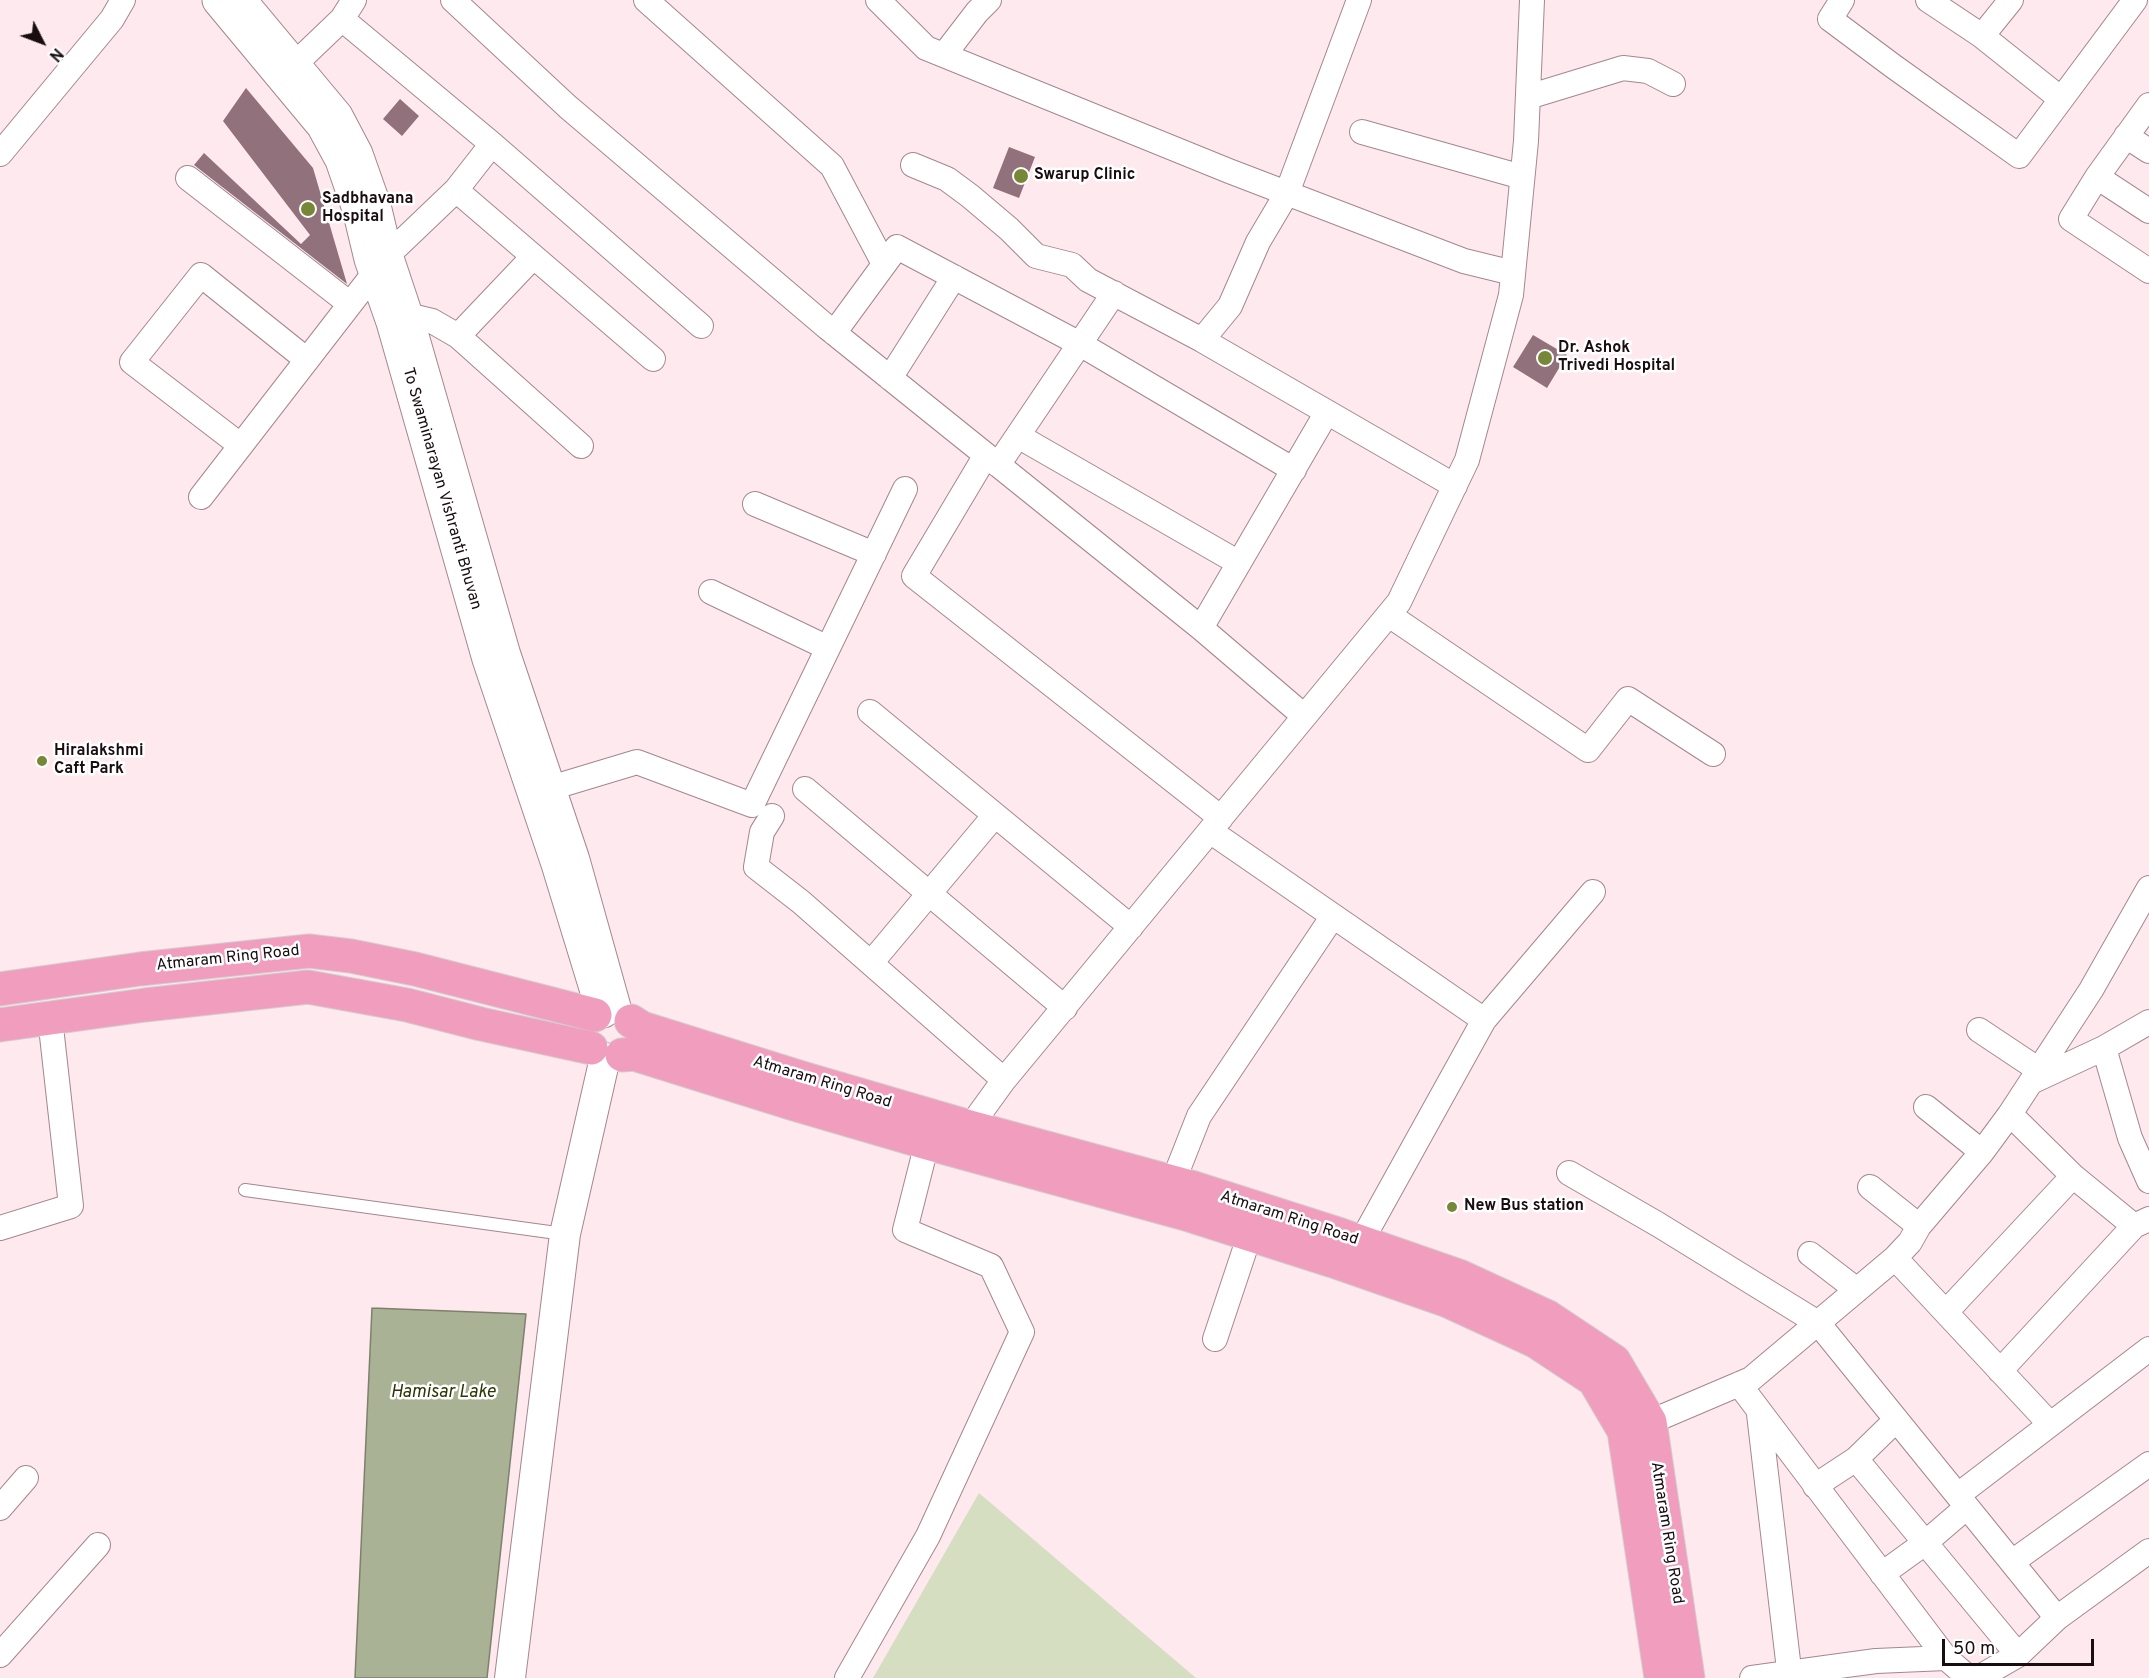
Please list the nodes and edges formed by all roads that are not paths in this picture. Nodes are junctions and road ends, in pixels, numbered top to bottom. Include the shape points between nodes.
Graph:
1 (123, 0) edge
2 (219, 0) edge
3 (245, 0) edge
4 (453, 0) edge
5 (646, 0) edge
6 (878, 0) edge
7 (989, 0) edge
8 (1359, 0) edge
9 (1532, 0) edge
10 (1842, 0) edge
11 (1928, 0) edge
12 (2011, 0) edge
13 (2135, 0) edge
14 (348, 10) edge
15 (1982, 36) junction
16 (944, 55) junction
17 (296, 63) junction
18 (1673, 84) dead end
19 (1528, 98) junction
20 (2061, 99) junction
21 (2149, 105) edge
22 (1362, 132) dead end
23 (2126, 136) junction
24 (492, 144) junction
25 (2149, 151) edge
26 (0, 154) edge
27 (913, 165) dead end
28 (1522, 177) junction
29 (2097, 177) junction
30 (188, 178) dead end
31 (456, 190) junction
32 (1287, 193) junction
33 (2149, 211) edge
34 (533, 258) junction
35 (383, 262) junction
36 (884, 264) junction
37 (2149, 271) edge
38 (1513, 273) junction
39 (954, 277) junction
40 (1114, 293) junction
41 (350, 304) junction
42 (411, 316) junction
43 (701, 326) dead end
44 (834, 333) junction
45 (458, 336) junction
46 (1202, 340) junction
47 (1080, 344) junction
48 (653, 359) dead end
49 (307, 360) junction
50 (890, 378) junction
51 (1327, 412) junction
52 (1018, 436) junction
53 (240, 445) junction
54 (581, 446) dead end
55 (992, 460) junction
56 (1294, 470) junction
57 (1455, 486) junction
58 (905, 489) dead end
59 (201, 497) dead end
60 (755, 504) dead end
61 (874, 554) junction
62 (1239, 563) junction
63 (711, 592) dead end
64 (1389, 615) junction
65 (1201, 628) junction
66 (828, 648) junction
67 (870, 712) dead end
68 (1304, 716) junction
69 (1713, 754) dead end
70 (554, 787) junction
71 (805, 789) dead end
72 (995, 815) junction
73 (772, 816) dead end
74 (1215, 824) junction
75 (2149, 888) edge
76 (1593, 892) dead end
77 (928, 894) junction
78 (1333, 916) junction
79 (1131, 927) junction
80 (871, 963) junction
81 (0, 989) edge
82 (1065, 1008) junction
83 (612, 1015) junction
84 (51, 1018) junction
85 (1484, 1020) junction
86 (2149, 1022) edge
87 (0, 1026) edge
88 (1978, 1030) dead end
89 (2104, 1048) junction
90 (606, 1054) junction
91 (2035, 1076) junction
92 (1004, 1080) junction
93 (1926, 1107) dead end
94 (2010, 1114) junction
95 (970, 1127) junction
96 (927, 1143) junction
97 (1982, 1152) junction
98 (1569, 1173) dead end
99 (2073, 1176) junction
100 (2149, 1181) edge
101 (1173, 1182) junction
102 (1870, 1187) dead end
103 (245, 1190) dead end
104 (2141, 1223) edge
105 (1919, 1226) junction
106 (0, 1228) edge
107 (565, 1234) junction
108 (1250, 1234) junction
109 (1361, 1242) junction
110 (1810, 1254) dead end
111 (1895, 1258) junction
112 (1857, 1290) junction
113 (1946, 1312) junction
114 (1818, 1323) junction
115 (1215, 1338) dead end
116 (2149, 1349) edge
117 (2000, 1371) junction
118 (1739, 1384) junction
119 (1759, 1412) junction
120 (1896, 1420) junction
121 (1650, 1422) junction
122 (2050, 1424) junction
123 (1856, 1458) junction
124 (2149, 1464) edge
125 (26, 1478) dead end
126 (1815, 1486) junction
127 (1962, 1501) junction
128 (0, 1508) edge
129 (1925, 1543) junction
130 (98, 1545) dead end
131 (2149, 1551) edge
132 (2012, 1562) junction
133 (1882, 1574) junction
134 (2057, 1618) junction
135 (0, 1655) edge
136 (2018, 1655) junction
137 (1946, 1659) junction
138 (1877, 1669) edge
139 (1789, 1675) edge
140 (510, 1678) edge
141 (847, 1678) edge
142 (1661, 1678) edge
143 (1688, 1678) edge
144 (1752, 1678) edge
145 (1969, 1678) edge
146 (1978, 1678) edge

1 - 26 street via 112,19
2 - 35 main road, To Swaminarayan Vishranti Bhuvan via 323,125 342,160
3 - 17 street
4 - 44 street via 568,107
5 - 36 street via 832,166
6 - 16 street via 926,48
7 - 16 street
8 - 32 street
9 - 19 street
10 - 20 street via 1830,19 2019,156
11 - 15 street
12 - 15 street
13 - 20 street
14 - 17 street
14 - 24 street
15 - 20 street
16 - 32 street
17 - 35 street via 340,114 360,152 378,203
18 - 19 street via 1648,71 1623,68
19 - 28 street
21 - 23 street
22 - 28 street
23 - 25 street
23 - 29 street
24 - 31 street
24 - 43 street
27 - 40 street via 946,179 970,196 1036,256 1072,265 1088,280
28 - 38 street
29 - 33 street
29 - 37 street via 2071,219
30 - 41 street
31 - 34 street
31 - 35 street
32 - 38 street via 1464,261
32 - 46 street via 1258,242 1230,306
34 - 45 street
34 - 48 street
35 - 41 street
35 - 42 street
35 - 83 main road, To Swaminarayan Vishranti Bhuvan via 393,322 489,658
36 - 39 street via 897,247
36 - 44 street
38 - 57 street via 1467,460
39 - 47 street
39 - 50 street
40 - 46 street
40 - 47 street
41 - 49 street
42 - 45 street via 432,321
42 - 70 street via 508,653
44 - 50 street
45 - 54 street
46 - 51 street
47 - 52 street
47 - 56 street
49 - 53 street
49 - 53 street via 201,275 132,362
50 - 55 street
51 - 56 street
51 - 57 street
52 - 55 street
52 - 62 street
53 - 59 street
55 - 65 street
55 - 74 street via 914,576
56 - 62 street
57 - 64 street
58 - 61 street
60 - 61 street
61 - 66 street
62 - 65 street
63 - 66 street
64 - 68 street
64 - 69 street via 1588,750 1628,699
65 - 68 street
66 - 70 street via 752,805 637,762
67 - 72 street
68 - 74 street
70 - 83 street via 577,858
71 - 77 street
72 - 77 street
72 - 79 street
73 - 80 street via 762,832 756,867
74 - 78 street
74 - 79 street
75 - 91 street via 2091,990
76 - 85 street
77 - 80 street
77 - 82 street
78 - 85 street
78 - 101 street via 1199,1116
79 - 82 street
80 - 92 street
81 - 83 main road, Atmaram Ring Road via 309,951 415,969
82 - 92 street
83 - 90 main road via 589,1022 586,1031 587,1040
83 - 90 main road via 634,1028 633,1044
83 - 95 main road, Atmaram Ring Road via 642,1028
84 - 87 main road, Atmaram Ring Road
84 - 90 main road, Atmaram Ring Road via 308,987 407,1005
84 - 106 street via 71,1206
85 - 109 street
86 - 89 street
88 - 91 street
89 - 91 street
89 - 100 street via 2130,1138
90 - 96 main road, Atmaram Ring Road via 634,1054
90 - 107 street
91 - 94 street
92 - 95 street
93 - 97 street
94 - 97 street
94 - 99 street
95 - 101 main road, Atmaram Ring Road
96 - 108 main road, Atmaram Ring Road
96 - 141 street via 905,1230 991,1266 1022,1332 928,1536
97 - 105 street
98 - 114 street
99 - 104 street
99 - 113 street
101 - 109 main road, Atmaram Ring Road
102 - 105 street
103 - 107 lane
104 - 117 street
105 - 111 street
107 - 140 street
108 - 115 street
108 - 142 main road, Atmaram Ring Road via 1448,1301 1535,1341 1594,1380 1624,1431
109 - 121 main road, Atmaram Ring Road via 1459,1276 1548,1317 1614,1361
110 - 112 street
111 - 112 street
111 - 113 street
112 - 114 street
113 - 117 street
114 - 118 street via 1751,1379
114 - 120 street
116 - 122 street
117 - 122 street
118 - 119 street
118 - 121 street
119 - 126 street
119 - 139 street
120 - 123 street
120 - 127 street
121 - 143 main road, Atmaram Ring Road
122 - 127 street
123 - 126 street
123 - 129 street
124 - 132 street
125 - 128 street
126 - 133 street
127 - 129 street
127 - 132 street
129 - 133 street
129 - 136 street
130 - 135 street
131 - 134 street
132 - 134 street
133 - 137 street
134 - 136 street
136 - 146 street
137 - 138 street
137 - 145 street
138 - 139 street
139 - 144 street

